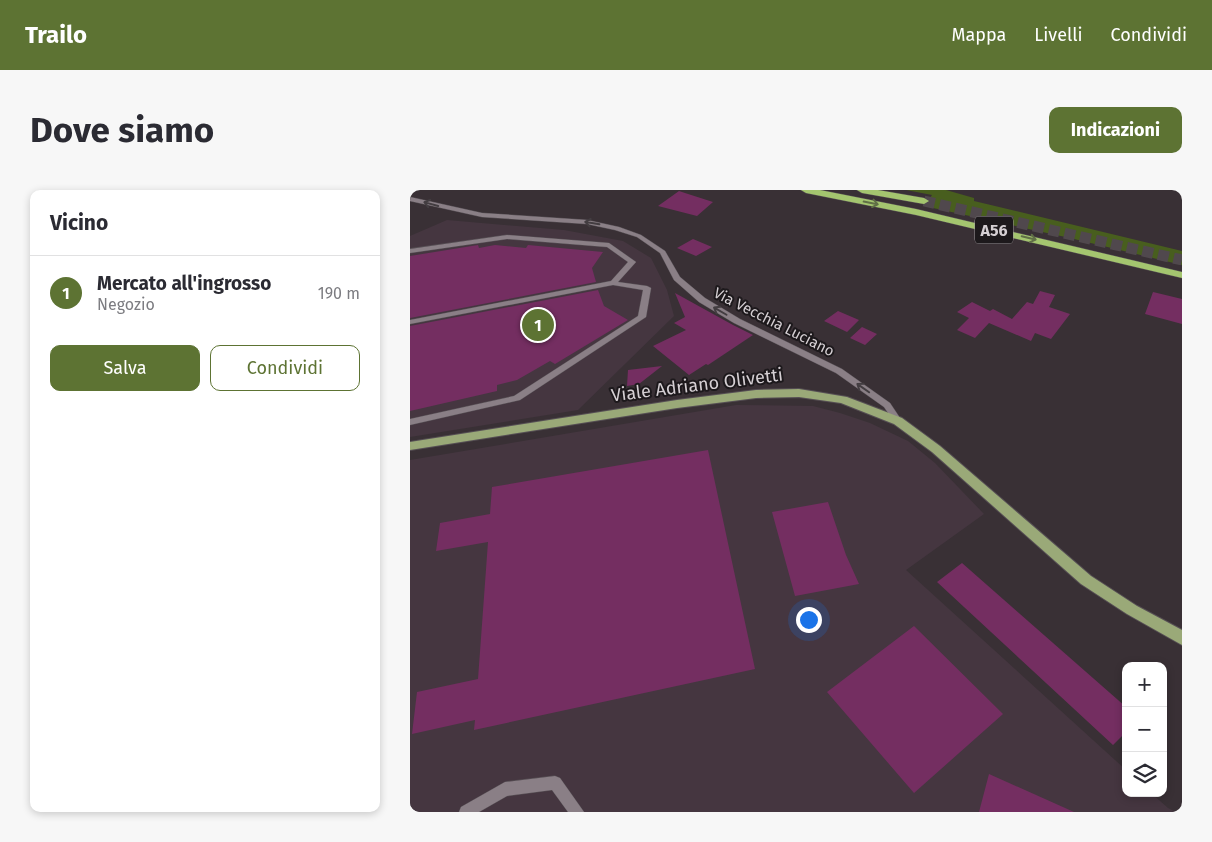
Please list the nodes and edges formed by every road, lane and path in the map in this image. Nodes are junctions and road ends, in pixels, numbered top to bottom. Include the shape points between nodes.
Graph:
1 (806, 190) edge
2 (862, 190) edge
3 (410, 199) edge
4 (924, 202) tunnel mouth
5 (410, 251) edge
6 (1182, 275) edge
7 (613, 283) junction
8 (410, 322) edge
9 (898, 421) junction
10 (410, 422) edge
11 (410, 446) edge
12 (1182, 638) edge
13 (466, 812) edge
14 (577, 812) edge

1 -> 6 highway, A56 via 916,212
2 - 4 highway
9 -> 3 street, Via Vecchia Luciano via 887,405 839,371 737,321 702,300 677,278 663,252 639,236 587,222 482,215
5 - 7 street via 507,236 609,245 632,262
7 - 8 street
7 - 10 street via 647,288 642,317 517,398
9 - 11 main road, Viale Adriano Olivetti via 843,400 784,392 677,404
9 - 12 main road, Viale Adriano Olivetti via 936,449 1086,580
13 - 14 street via 505,789 554,783

